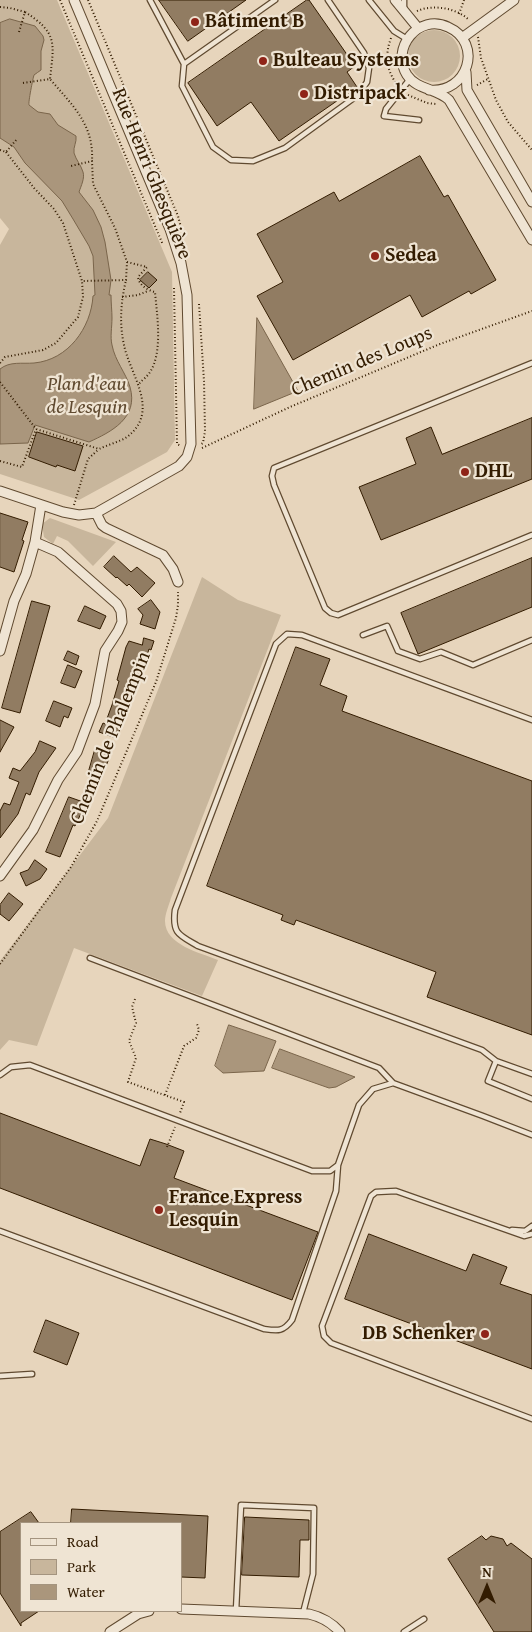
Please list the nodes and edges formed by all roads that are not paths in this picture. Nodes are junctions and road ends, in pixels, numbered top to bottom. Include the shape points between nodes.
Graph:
1 (74, 0) edge
2 (150, 0) edge
3 (275, 0) edge
4 (328, 0) edge
5 (369, 0) edge
6 (395, 0) edge
7 (404, 0) edge
8 (514, 0) edge
9 (406, 13) junction
10 (418, 28) junction
11 (462, 38) junction
12 (407, 39) junction
13 (184, 64) junction
14 (466, 70) junction
15 (410, 80) junction
16 (429, 90) junction
17 (419, 120) dead end
18 (532, 202) edge
19 (532, 240) edge
20 (530, 364) edge
21 (0, 491) edge
22 (40, 505) junction
23 (96, 513) junction
24 (532, 535) edge
25 (36, 542) junction
26 (178, 582) road end
27 (363, 635) dead end
28 (532, 640) edge
29 (0, 651) edge
30 (532, 720) edge
31 (0, 876) edge
32 (90, 958) dead end
33 (496, 1061) junction
34 (0, 1074) edge
35 (532, 1074) edge
36 (393, 1083) junction
37 (532, 1099) edge
38 (532, 1135) edge
39 (338, 1165) junction
40 (532, 1226) edge
41 (507, 1230) junction
42 (0, 1231) edge
43 (532, 1234) edge
44 (524, 1236) junction
45 (532, 1239) edge
46 (32, 1374) dead end
47 (0, 1376) edge
48 (532, 1419) edge
49 (182, 1610) edge
50 (236, 1611) junction
51 (145, 1612) edge
52 (303, 1614) junction
53 (424, 1619) dead end
54 (110, 1632) edge
55 (340, 1632) edge
56 (404, 1632) edge

1 - 23 street, Rue Henri Ghesquière via 170,229 181,263 188,306 190,451 179,466
2 - 13 lane
3 - 13 lane
4 - 13 lane via 364,53 369,68 367,82 358,95 285,148 253,160 231,160 213,147 182,86
5 - 12 lane via 394,31
6 - 9 street
7 - 9 lane
8 - 11 street
9 - 10 street
10 - 11 street via 440,24 455,30
10 - 12 street
11 - 14 street via 468,54
12 - 15 street via 402,49 402,60
14 - 16 street via 451,86
14 - 18 street via 468,90
15 - 16 street
15 - 17 lane via 384,116
16 - 19 street via 449,100
20 - 24 lane via 274,468 272,476 326,608 338,615
21 - 22 street
22 - 23 street via 72,514
22 - 25 street
23 - 26 street via 102,526 163,555
25 - 29 street
25 - 31 street via 58,552 117,604 122,622 105,651 95,704 77,752 58,780 33,830
27 - 28 lane via 387,626 398,651 420,659 441,652 473,665
30 - 33 lane via 302,635 287,634 276,644 174,922 179,935 198,946 482,1050
32 - 36 lane via 379,1068
33 - 35 lane
33 - 37 lane via 488,1081
34 - 39 lane via 11,1066 30,1065 312,1171 330,1171
36 - 38 lane
36 - 39 lane via 373,1089 359,1105
39 - 42 lane via 336,1191 292,1320 278,1330 264,1329
40 - 41 lane via 525,1231
41 - 44 lane
41 - 48 lane via 396,1191 376,1192 371,1196 322,1326 324,1336 331,1343
43 - 44 lane
44 - 45 lane
46 - 47 lane
49 - 50 street
50 - 52 street
50 - 52 lane via 241,1505 314,1508 313,1574
51 - 54 street
52 - 55 street via 320,1617
53 - 56 lane

